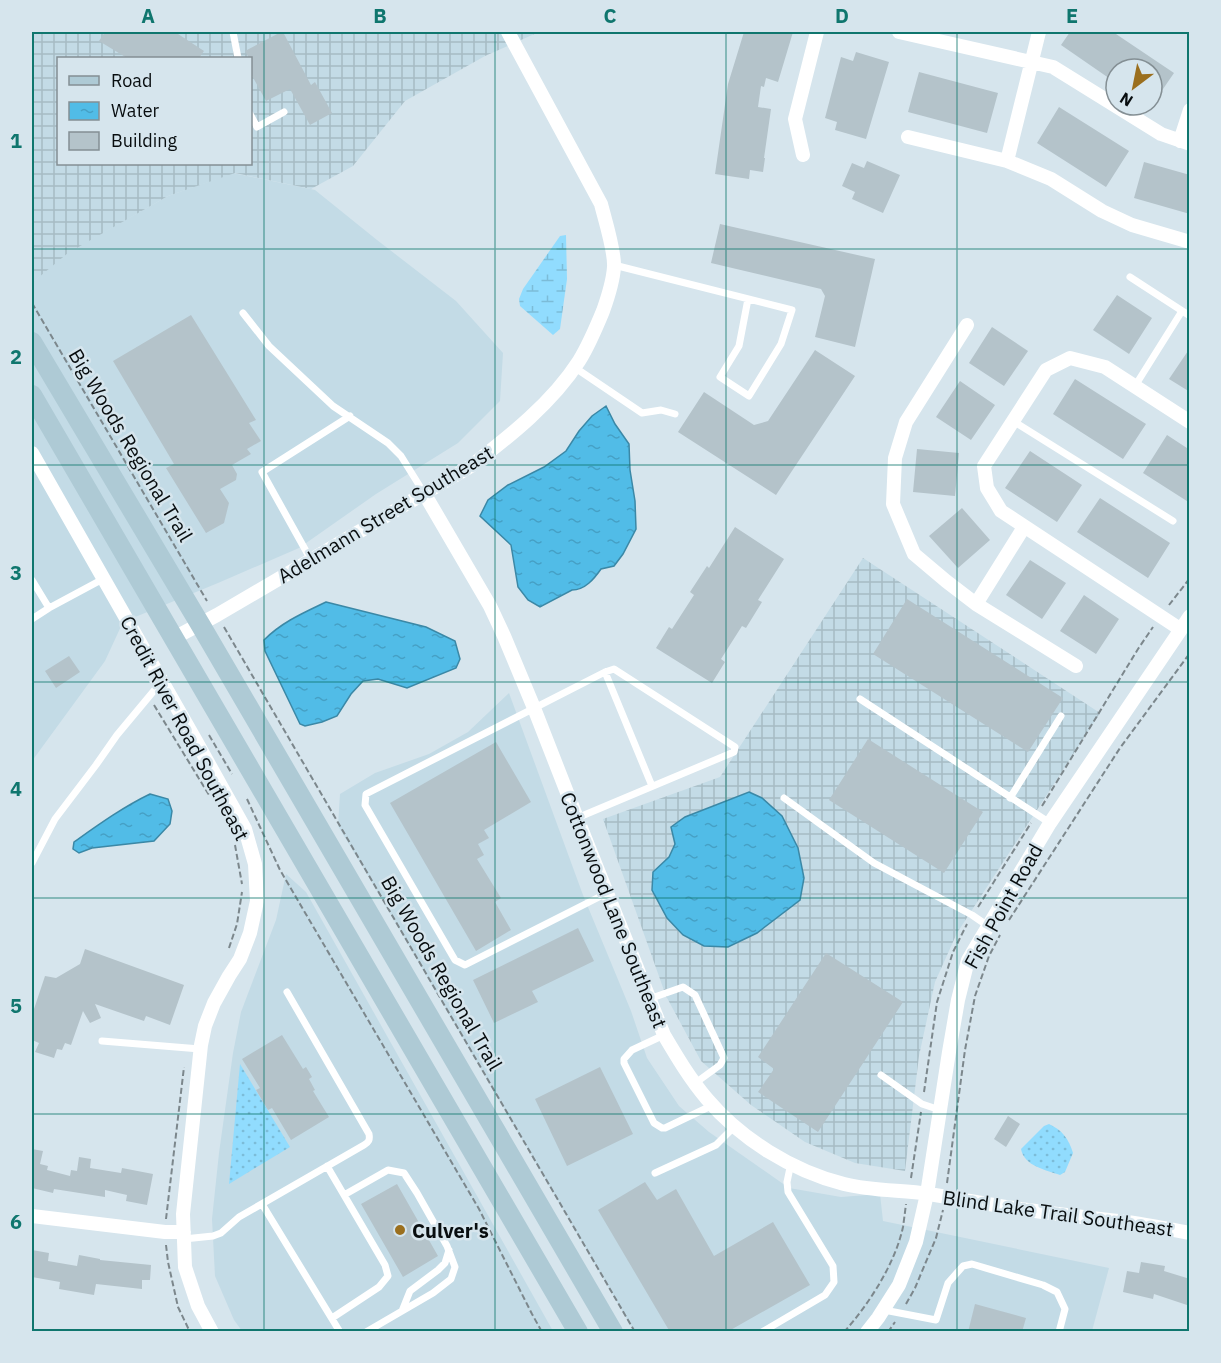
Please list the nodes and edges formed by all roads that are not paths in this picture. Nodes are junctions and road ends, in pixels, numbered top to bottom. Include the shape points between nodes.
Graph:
1 (233, 32) edge
2 (508, 32) edge
3 (818, 32) edge
4 (899, 32) edge
5 (1039, 32) edge
6 (238, 57) edge
7 (1031, 62) junction
8 (1190, 110) edge
9 (285, 112) dead end
10 (252, 118) edge
11 (908, 137) dead end
12 (1185, 142) edge
13 (803, 155) dead end
14 (1007, 161) junction
15 (1190, 242) edge
16 (614, 265) junction
17 (1130, 277) dead end
18 (748, 298) junction
19 (1182, 311) junction
20 (243, 313) dead end
21 (1190, 316) edge
22 (967, 325) dead end
23 (32, 342) edge
24 (574, 367) junction
25 (1135, 386) junction
26 (32, 395) edge
27 (675, 414) dead end
28 (350, 416) junction
29 (1013, 421) junction
30 (1190, 422) edge
31 (32, 453) edge
32 (424, 493) junction
33 (1173, 521) dead end
34 (1024, 526) junction
35 (311, 560) junction
36 (104, 579) junction
37 (32, 580) edge
38 (976, 604) junction
39 (48, 609) junction
40 (1190, 616) edge
41 (32, 619) edge
42 (200, 624) junction
43 (1180, 629) junction
44 (174, 638) junction
45 (1076, 666) dead end
46 (605, 672) junction
47 (162, 681) junction
48 (860, 699) dead end
49 (534, 708) junction
50 (1061, 716) dead end
51 (652, 786) junction
52 (784, 798) dead end
53 (1010, 798) junction
54 (577, 818) junction
55 (1050, 823) junction
56 (32, 863) edge
57 (607, 893) junction
58 (988, 926) junction
59 (287, 992) dead end
60 (649, 999) junction
61 (664, 1035) junction
62 (102, 1041) dead end
63 (194, 1049) junction
64 (881, 1075) dead end
65 (694, 1084) junction
66 (713, 1105) junction
67 (940, 1110) junction
68 (735, 1126) junction
69 (791, 1163) junction
70 (327, 1166) junction
71 (655, 1173) dead end
72 (927, 1194) junction
73 (344, 1195) junction
74 (262, 1204) junction
75 (32, 1216) edge
76 (1190, 1233) edge
77 (184, 1236) junction
78 (449, 1250) junction
79 (884, 1310) junction
80 (402, 1311) junction
81 (332, 1318) junction
82 (212, 1332) edge
83 (340, 1332) edge
84 (366, 1332) edge
85 (578, 1332) edge
86 (613, 1332) edge
87 (762, 1332) edge
88 (867, 1332) edge
89 (1059, 1332) edge

1 - 6 lane
2 - 16 street, Adelmann Street Southeast via 601,204
3 - 13 street via 795,119
4 - 7 street
5 - 7 street
7 - 12 street via 1053,67 1161,134
7 - 14 street
8 - 12 street
9 - 10 lane via 257,127
11 - 14 street
14 - 15 street via 1051,179 1102,212
16 - 18 lane
16 - 24 street, Adelmann Street Southeast via 595,331
17 - 19 lane
18 - 18 lane via 739,346 720,377 749,396 781,344 792,310
19 - 21 lane
19 - 25 lane
20 - 28 lane via 269,346 333,406
22 - 38 street via 906,422 895,458 893,504 914,554
23 - 42 main road
24 - 27 lane via 642,413 661,410
24 - 32 street, Adelmann Street Southeast via 558,389 504,440 471,466
25 - 29 street via 1104,367 1070,358 1046,370
25 - 30 street
26 - 44 main road
28 - 32 lane via 388,443
28 - 35 lane via 262,472
29 - 33 lane
29 - 34 street via 984,466 987,489 1001,511
31 - 36 street, Credit River Road Southeast
32 - 35 street, Adelmann Street Southeast
32 - 49 street, Cottonwood Lane Southeast via 490,606
34 - 38 street
34 - 43 street
35 - 42 street, Adelmann Street Southeast
36 - 39 lane
36 - 47 street, Credit River Road Southeast
37 - 39 lane
38 - 45 street
39 - 41 lane
40 - 43 street, Fish Point Road
42 - 44 street, Adelmann Street Southeast
42 - 86 main road
43 - 55 street, Fish Point Road
44 - 85 main road
46 - 49 lane
46 - 51 lane
46 - 51 lane via 614,669 735,747 734,752
47 - 56 lane via 55,819
47 - 63 street, Credit River Road Southeast via 245,829 255,864 256,902 250,933
48 - 53 lane
49 - 54 street, Cottonwood Lane Southeast
49 - 57 lane via 366,794 365,805 455,960 465,965
50 - 53 lane
51 - 54 lane
52 - 58 lane via 874,863
53 - 55 lane
54 - 57 street, Cottonwood Lane Southeast
55 - 58 street, Fish Point Road
57 - 60 street, Cottonwood Lane Southeast
58 - 67 street, Fish Point Road via 969,960 958,1000
59 - 70 lane via 369,1134 368,1142
60 - 61 street, Cottonwood Lane Southeast
60 - 65 lane via 683,987 695,995 724,1058
61 - 65 street, Cottonwood Lane Southeast
61 - 66 lane via 632,1050 624,1059 654,1123 665,1128
62 - 63 lane
63 - 77 street, Credit River Road Southeast
64 - 67 lane via 922,1104
65 - 66 street, Cottonwood Lane Southeast
66 - 68 street, Cottonwood Lane Southeast
67 - 72 street, Fish Point Road
68 - 69 street, Cottonwood Lane Southeast
68 - 71 lane via 716,1145
69 - 72 street, Cottonwood Lane Southeast via 844,1184
69 - 87 lane via 788,1192 833,1266 834,1282 825,1295
70 - 73 lane
70 - 74 lane
72 - 76 street, Blind Lake Trail Southeast
72 - 79 street, Fish Point Road via 916,1242
73 - 78 lane via 388,1170 404,1173
73 - 81 lane via 388,1276 379,1287
74 - 77 lane via 221,1233
74 - 81 lane
75 - 77 street
77 - 82 street, Credit River Road Southeast via 185,1266 198,1306
78 - 80 lane via 445,1263 410,1291
78 - 80 lane via 455,1267 452,1279
79 - 88 street, Fish Point Road
79 - 89 lane via 936,1320 948,1283 963,1266 972,1264 1057,1292 1065,1309
80 - 84 lane
81 - 83 lane

